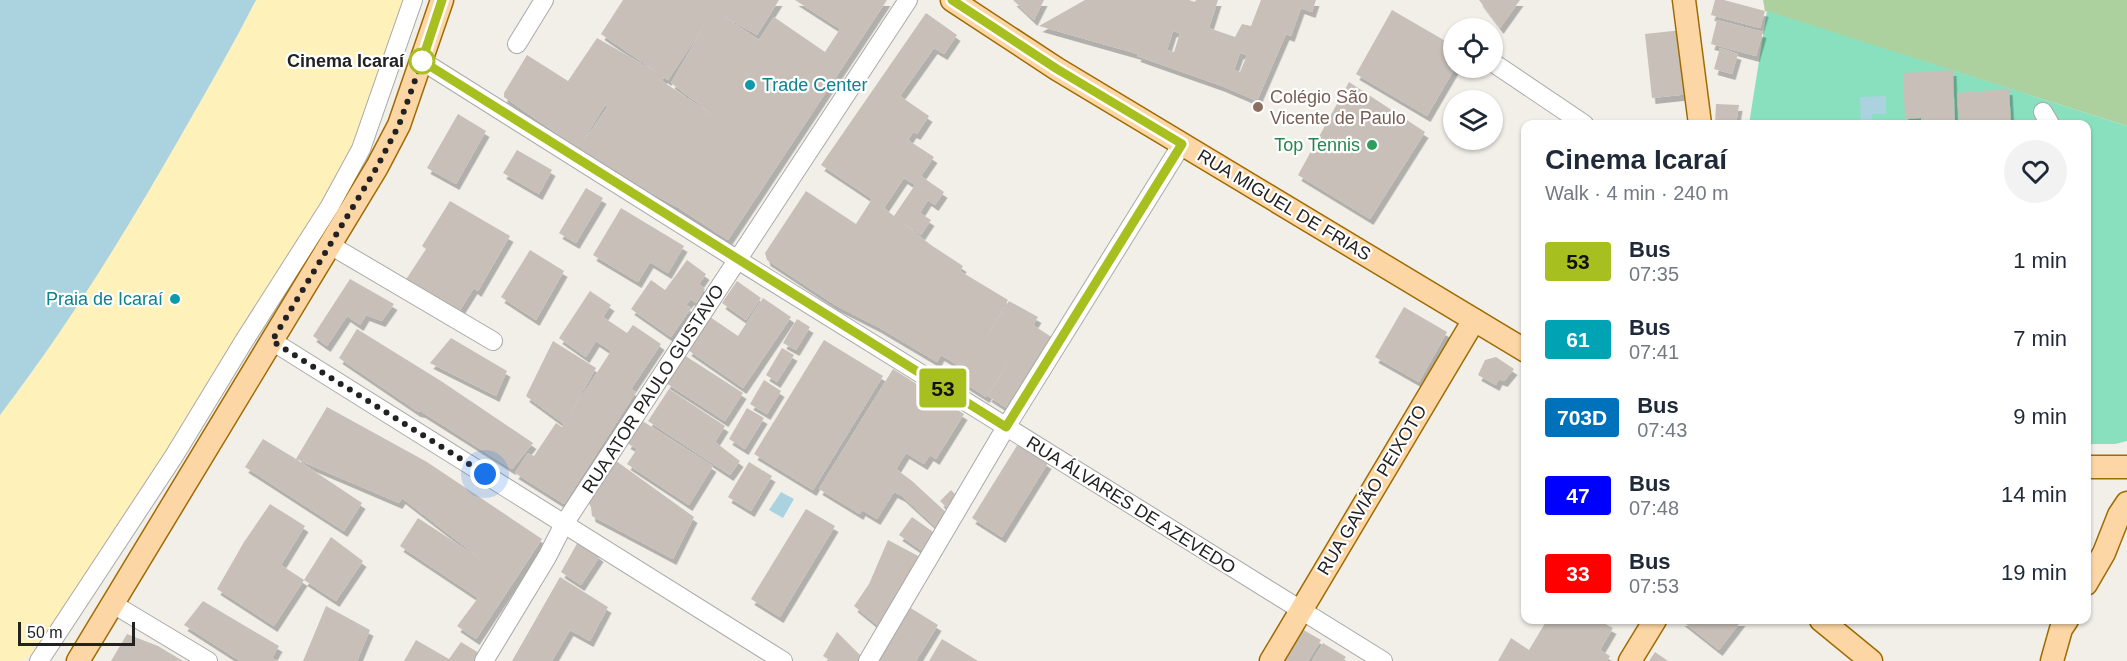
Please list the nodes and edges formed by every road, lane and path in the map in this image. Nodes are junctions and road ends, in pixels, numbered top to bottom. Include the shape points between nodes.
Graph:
1 (413, 0) edge
2 (442, 0) edge
3 (544, 0) edge
4 (908, 0) edge
5 (952, 0) edge
6 (1684, 0) edge
7 (517, 44) dead end
8 (422, 61) junction
9 (1503, 69) edge
10 (1578, 120) edge
11 (1699, 120) edge
12 (1182, 144) junction
13 (330, 244) junction
14 (738, 260) junction
15 (1474, 320) junction
16 (272, 341) junction
17 (493, 341) dead end
18 (1521, 348) edge
19 (1006, 427) junction
20 (2091, 467) edge
21 (2123, 468) edge
22 (2127, 503) edge
23 (564, 524) junction
24 (2127, 530) edge
25 (2104, 553) junction
26 (2091, 575) edge
27 (113, 604) junction
28 (1300, 610) junction
29 (1653, 624) edge
30 (1826, 624) edge
31 (2064, 624) edge
32 (39, 661) edge
33 (78, 661) edge
34 (208, 661) edge
35 (483, 661) edge
36 (783, 661) edge
37 (868, 661) edge
38 (1271, 661) edge
39 (1383, 661) edge
40 (1630, 661) edge
41 (1871, 661) edge
42 (2042, 661) edge
43 (2052, 661) edge

1 - 32 street via 361,148 330,207 174,456
2 - 8 main road
3 - 7 street
4 - 14 street, RUA ATOR PAULO GUSTAVO
5 - 12 main road, RUA MIGUEL DE FRIAS
6 - 11 main road
8 - 13 main road via 399,125
8 - 14 street, RUA ÁLVARES DE AZEVEDO
9 - 10 street
12 - 15 main road, RUA MIGUEL DE FRIAS
12 - 19 street
13 - 16 main road
13 - 17 street
14 - 19 street, RUA ÁLVARES DE AZEVEDO
14 - 23 street, RUA ATOR PAULO GUSTAVO
15 - 18 main road, RUA MIGUEL DE FRIAS
15 - 28 main road, RUA GAVIÃO PEIXOTO
16 - 23 street
16 - 27 main road
19 - 28 street, RUA ÁLVARES DE AZEVEDO
19 - 37 street
20 - 21 main road
22 - 25 main road
23 - 35 street, RUA ATOR PAULO GUSTAVO
23 - 36 street
24 - 25 main road
25 - 26 main road
27 - 33 main road
27 - 34 street
28 - 38 main road, RUA GAVIÃO PEIXOTO
28 - 39 street, RUA ÁLVARES DE AZEVEDO
29 - 40 main road
30 - 41 main road
31 - 42 main road
31 - 43 main road

